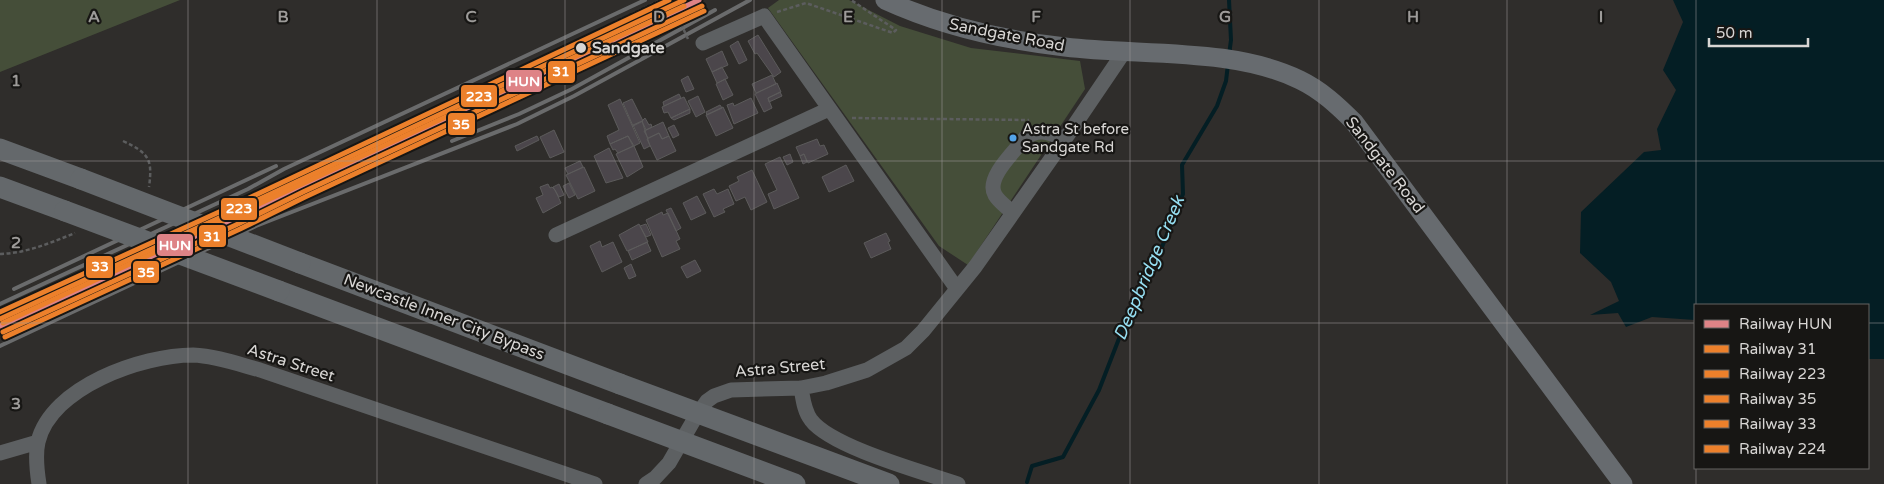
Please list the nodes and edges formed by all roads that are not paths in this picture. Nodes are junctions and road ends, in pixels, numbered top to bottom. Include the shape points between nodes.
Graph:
1 (886, 0) edge
2 (703, 43) dead end
3 (1124, 52) junction
4 (833, 113) junction
5 (1065, 140) junction
6 (0, 149) edge
7 (0, 187) edge
8 (1012, 212) junction
9 (556, 235) dead end
10 (958, 289) junction
11 (801, 388) junction
12 (38, 442) junction
13 (0, 453) edge
14 (40, 484) edge
15 (595, 484) edge
16 (646, 484) edge
17 (795, 484) edge
18 (889, 484) edge
19 (958, 484) edge
20 (1623, 484) edge

1 - 3 main road, Sandgate Road via 934,20 995,36
2 - 4 street via 764,16
3 - 5 street, Astra Street
3 - 20 main road, Sandgate Road via 1262,65 1302,81 1327,97 1354,122
4 - 9 street
4 - 10 street
5 - 8 street, Astra Street
5 - 8 street via 1047,132 1030,134 996,174 993,190
6 - 18 highway, Newcastle Inner City Bypass, bridge
7 - 17 highway, Newcastle Inner City Bypass, bridge
8 - 10 street, Astra Street
10 - 11 street, Astra Street via 912,342 888,360 848,377
11 - 16 street, Astra Street via 731,390 714,396 695,418 669,463
11 - 19 street via 810,420 825,433 880,458
12 - 13 street
12 - 14 street, Astra Street
12 - 15 street, Astra Street via 60,406 96,380 146,362 194,355 260,370

